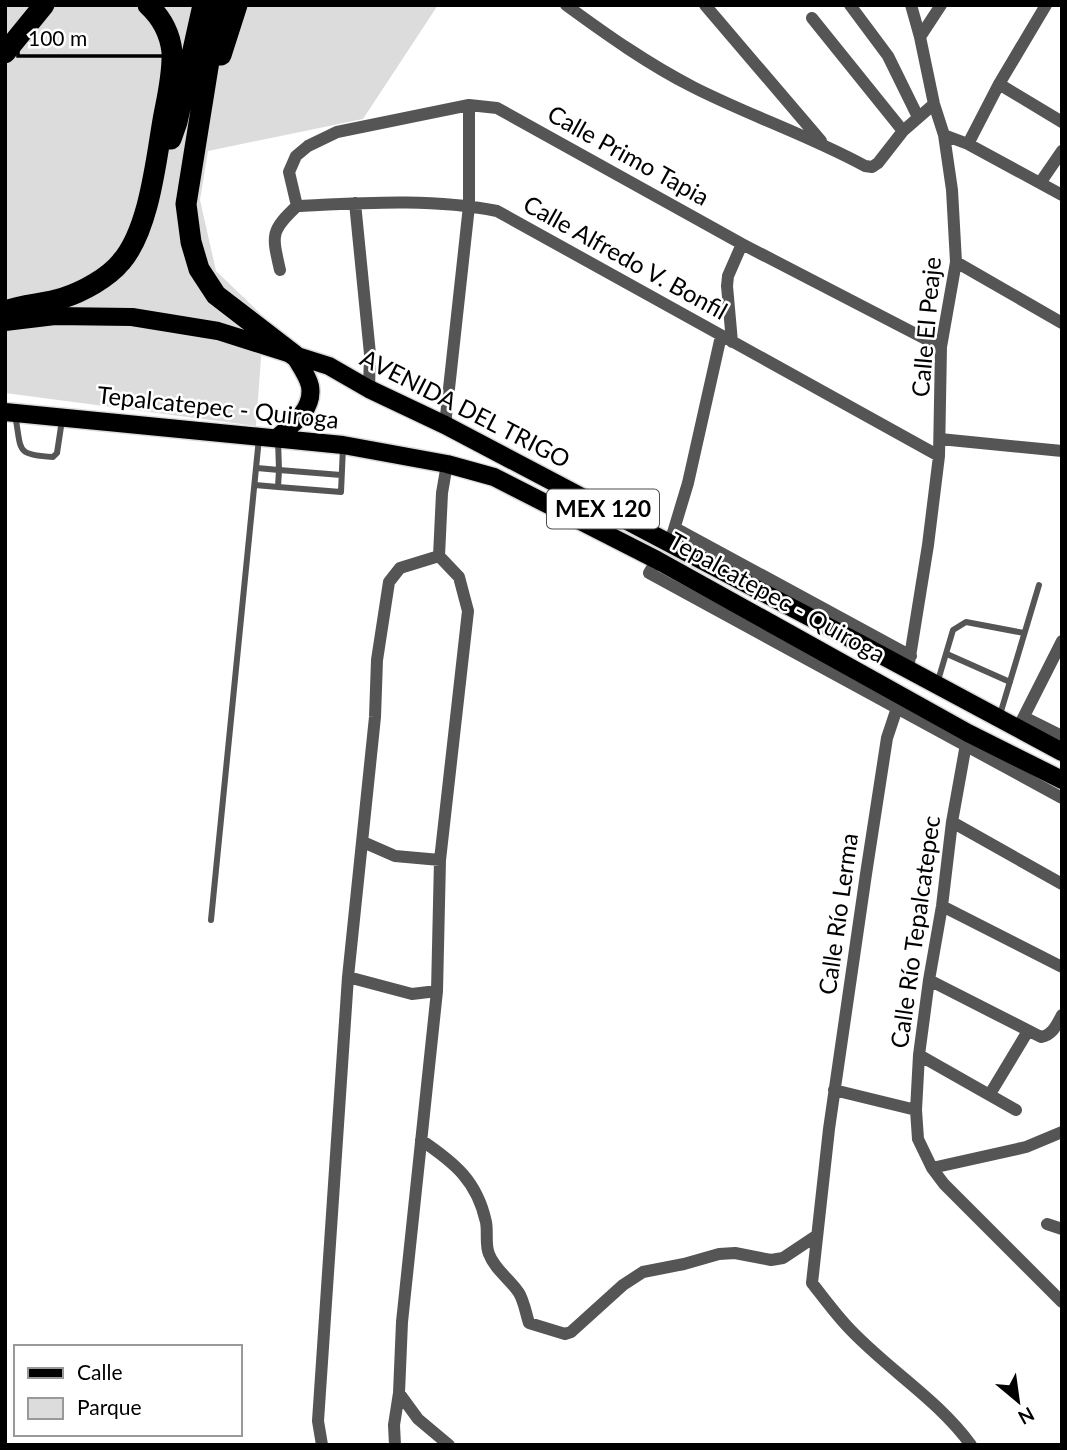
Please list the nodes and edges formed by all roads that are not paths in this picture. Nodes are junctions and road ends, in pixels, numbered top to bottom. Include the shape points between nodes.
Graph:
1 (148, 5) edge
2 (203, 5) edge
3 (218, 5) edge
4 (237, 5) edge
5 (566, 5) edge
6 (705, 5) edge
7 (850, 5) edge
8 (911, 5) edge
9 (940, 5) edge
10 (1046, 5) edge
11 (43, 6) edge
12 (812, 18) dead end
13 (920, 37) junction
14 (5, 53) edge
15 (999, 84) junction
16 (934, 104) junction
17 (469, 105) junction
18 (918, 117) junction
19 (1062, 122) edge
20 (197, 130) junction
21 (903, 131) junction
22 (944, 135) junction
23 (823, 143) junction
24 (968, 144) junction
25 (1062, 151) edge
26 (1040, 183) junction
27 (152, 190) junction
28 (1062, 195) edge
29 (355, 203) junction
30 (297, 206) junction
31 (469, 206) junction
32 (742, 244) junction
33 (956, 262) junction
34 (280, 270) dead end
35 (5, 311) edge
36 (5, 322) edge
37 (1062, 323) edge
38 (727, 339) junction
39 (941, 347) junction
40 (294, 355) junction
41 (369, 389) junction
42 (10, 412) edge
43 (62, 417) junction
44 (445, 425) junction
45 (259, 436) junction
46 (278, 437) junction
47 (940, 439) junction
48 (343, 445) junction
49 (1062, 451) edge
50 (939, 456) junction
51 (503, 457) junction
52 (447, 464) junction
53 (257, 468) junction
54 (279, 470) junction
55 (305, 472) junction
56 (341, 475) junction
57 (494, 477) junction
58 (255, 485) junction
59 (278, 487) junction
60 (304, 489) junction
61 (672, 536) junction
62 (439, 556) junction
63 (657, 560) junction
64 (1039, 585) dead end
65 (1024, 634) junction
66 (1062, 641) edge
67 (947, 654) junction
68 (909, 663) junction
69 (1010, 682) junction
70 (937, 685) junction
71 (897, 708) junction
72 (999, 718) junction
73 (1021, 722) junction
74 (1062, 736) edge
75 (967, 739) junction
76 (1062, 752) edge
77 (1062, 780) edge
78 (1062, 798) edge
79 (952, 822) junction
80 (363, 842) junction
81 (440, 860) junction
82 (1062, 884) edge
83 (942, 906) junction
84 (211, 920) dead end
85 (1062, 967) edge
86 (348, 977) junction
87 (929, 980) junction
88 (437, 991) junction
89 (1062, 1014) edge
90 (1028, 1031) junction
91 (919, 1055) junction
92 (834, 1090) junction
93 (990, 1094) junction
94 (916, 1110) junction
95 (1016, 1110) dead end
96 (1062, 1132) edge
97 (421, 1140) junction
98 (932, 1168) junction
99 (1047, 1224) dead end
100 (1062, 1229) edge
101 (816, 1236) junction
102 (1062, 1302) edge
103 (399, 1393) junction
104 (322, 1445) edge
105 (395, 1445) edge
106 (449, 1445) edge
107 (971, 1445) edge

1 - 27 highway via 162,21 172,51
2 - 27 highway via 177,122
3 - 20 highway
4 - 20 highway
5 - 23 street via 630,51 693,87
6 - 23 street
7 - 18 street via 888,56
8 - 13 street, Calle El Peaje
9 - 13 street
10 - 15 street
11 - 14 highway
12 - 21 street
13 - 16 street, Calle El Peaje
15 - 19 street
15 - 24 street
16 - 18 street
16 - 22 street, Calle El Peaje
17 - 30 street, Calle Primo Tapia via 337,132 308,146 296,156 289,172
17 - 31 street
17 - 32 street, Calle Primo Tapia via 497,108
18 - 21 street
20 - 40 highway via 186,204 199,269 216,295
21 - 23 street via 872,167
22 - 24 street
22 - 33 street, Calle El Peaje
24 - 26 street
25 - 26 street
26 - 28 street
27 - 35 highway via 122,262 100,280 63,298
29 - 30 street, Calle Alfredo V. Bonfil
29 - 31 street, Calle Alfredo V. Bonfil
29 - 41 street via 370,354
30 - 34 street via 276,228
31 - 38 street, Calle Alfredo V. Bonfil via 497,211
31 - 44 street
32 - 38 street via 728,276
32 - 39 street, Calle Primo Tapia
33 - 37 street
33 - 39 street, Calle El Peaje
36 - 40 main road, MEX 120 via 55,316 132,317 218,331
38 - 50 street, Calle Alfredo V. Bonfil
38 - 61 street
39 - 47 street, Calle El Peaje
40 - 41 main road, AVENIDA DEL TRIGO / MEX 120 via 329,366
40 - 46 main road via 310,385 308,403 301,417
41 - 44 main road, AVENIDA DEL TRIGO / MEX 120
42 - 43 main road, Tepalcatepec - Quiroga / MEX 120
42 - 43 lane via 28,456 53,457 57,453
43 - 45 main road, Tepalcatepec - Quiroga / MEX 120
44 - 51 main road, AVENIDA DEL TRIGO / MEX 120
45 - 46 main road, Tepalcatepec - Quiroga / MEX 120
45 - 53 lane
46 - 48 main road, Tepalcatepec - Quiroga / MEX 120
46 - 54 lane
47 - 49 street
47 - 50 street, Calle El Peaje
48 - 52 main road, Tepalcatepec - Quiroga / MEX 120
48 - 56 lane
50 - 68 street, Calle El Peaje
51 - 57 main road
51 - 61 main road, AVENIDA DEL TRIGO / MEX 120
52 - 57 main road, Tepalcatepec - Quiroga / MEX 120
52 - 62 street
53 - 54 lane
53 - 58 lane
54 - 55 lane
54 - 59 lane
55 - 56 lane
55 - 60 lane
56 - 60 lane via 341,492
57 - 63 main road, Tepalcatepec - Quiroga / MEX 120
58 - 59 lane
58 - 84 lane
59 - 60 lane
61 - 68 main road, AVENIDA DEL TRIGO / MEX 120
62 - 80 street via 400,568 388,582
62 - 81 street via 459,577 468,611
63 - 71 street via 649,573
63 - 75 main road, Tepalcatepec - Quiroga / MEX 120
64 - 65 lane
65 - 67 lane via 966,622 953,630
65 - 69 lane
66 - 73 street
67 - 69 lane
67 - 70 lane
68 - 70 main road, MEX 120
69 - 72 lane
70 - 72 main road, MEX 120
71 - 75 street
71 - 92 street, Calle Río Lerma via 887,738
72 - 73 main road, MEX 120
73 - 74 street
73 - 76 main road, MEX 120
75 - 77 main road, Tepalcatepec - Quiroga / MEX 120
75 - 78 street
75 - 79 street, Calle Río Tepalcatepec
79 - 82 street
79 - 83 street, Calle Río Tepalcatepec
80 - 81 street via 394,856
80 - 86 street
81 - 88 street
83 - 85 street
83 - 87 street, Calle Río Tepalcatepec
86 - 88 street via 412,994
86 - 104 street via 318,1421
87 - 90 street
87 - 91 street, Calle Río Tepalcatepec
88 - 97 street
89 - 90 street via 1048,1036
90 - 93 street
91 - 93 street
91 - 94 street, Calle Río Tepalcatepec
92 - 94 street
92 - 101 street, Calle Río Lerma
93 - 95 street
94 - 98 street, Calle Río Tepalcatepec via 918,1139
96 - 98 street via 1026,1147
97 - 101 street via 444,1155 481,1200 488,1253 519,1293 529,1324 559,1334 571,1332 643,1272 719,1254 783,1258
97 - 103 street
98 - 102 street
99 - 100 street
101 - 107 street, Calle Río Lerma via 812,1283 847,1326
103 - 105 street
103 - 106 street via 418,1419

